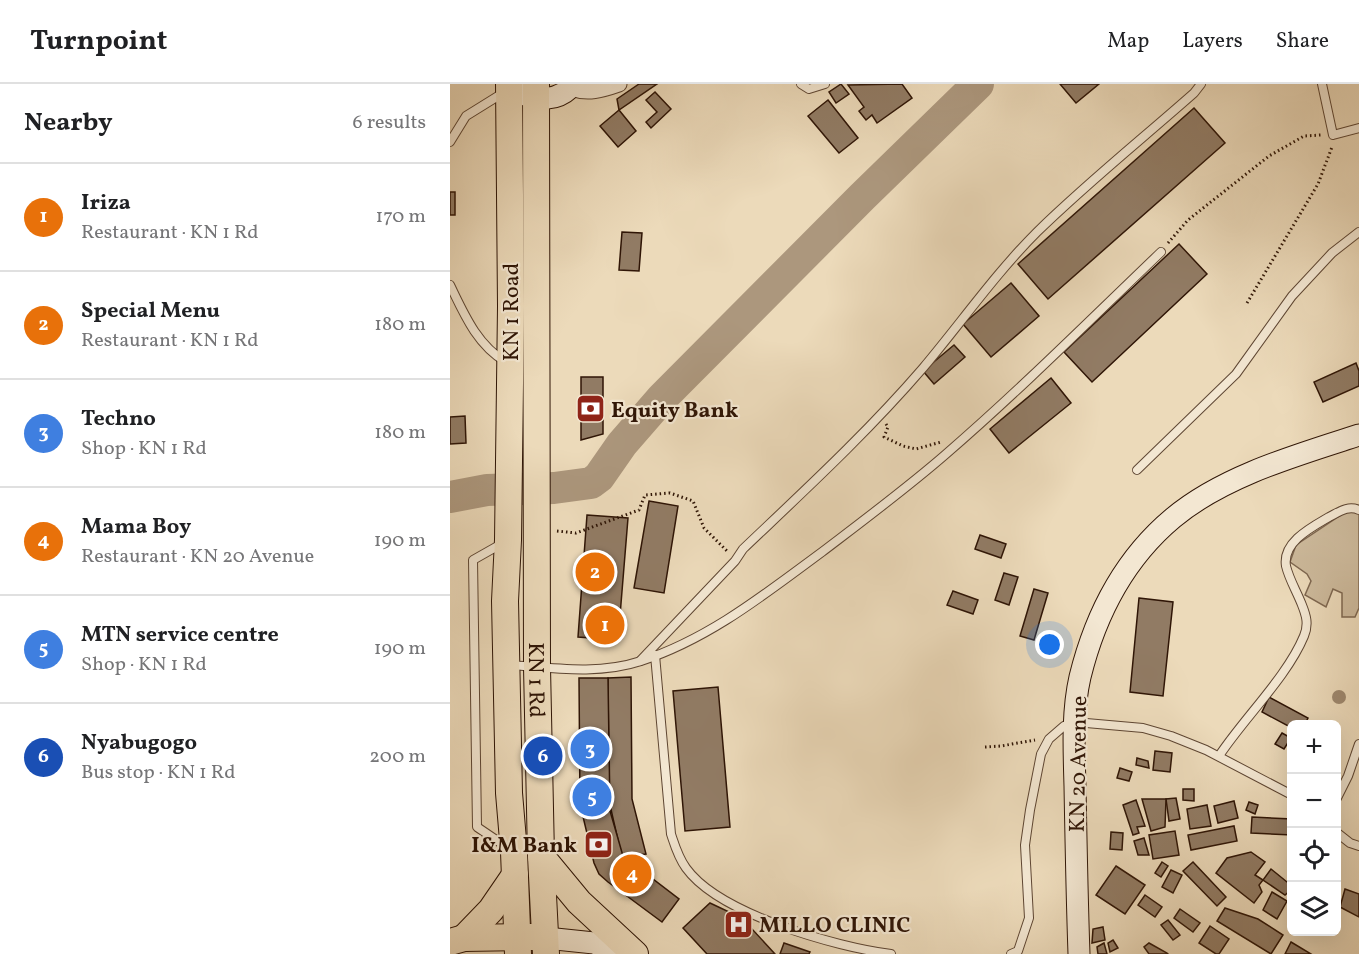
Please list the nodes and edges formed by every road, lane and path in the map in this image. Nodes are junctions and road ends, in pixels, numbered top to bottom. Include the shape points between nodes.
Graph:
1 (619, 84) edge
2 (801, 84) edge
3 (825, 84) edge
4 (1201, 84) edge
5 (1322, 84) edge
6 (570, 86) edge
7 (508, 87) edge
8 (535, 91) edge
9 (1359, 128) edge
10 (1333, 135) junction
11 (450, 142) edge
12 (1359, 232) edge
13 (1161, 252) joint
14 (450, 285) edge
15 (1247, 303) dead end
16 (509, 364) junction
17 (880, 416) junction
18 (509, 417) junction
19 (536, 417) junction
20 (1359, 435) edge
21 (959, 442) junction
22 (1137, 470) dead end
23 (536, 476) joint
24 (1359, 510) edge
25 (537, 518) junction
26 (508, 540) junction
27 (735, 561) junction
28 (655, 655) junction
29 (640, 661) junction
30 (507, 665) junction
31 (537, 667) junction
32 (1074, 722) junction
33 (1049, 739) junction
34 (1359, 744) edge
35 (985, 747) dead end
36 (1219, 756) junction
37 (1341, 790) edge
38 (1287, 792) edge
39 (1341, 836) edge
40 (1359, 846) edge
41 (541, 856) junction
42 (515, 864) junction
43 (518, 945) edge
44 (456, 946) edge
45 (546, 946) edge
46 (620, 954) edge
47 (635, 954) edge
48 (891, 954) edge
49 (1011, 954) edge
50 (1078, 954) edge

1 - 6 street via 599,91 580,91
2 - 3 lane via 809,88
4 - 17 lane via 1036,232
5 - 10 lane
6 - 8 main road via 562,96 547,99
7 - 8 main road
7 - 11 lane via 466,116
7 - 16 highway, KN 1 Road
8 - 19 highway, KN 1 Road
9 - 10 lane
10 - 13 path via 1304,136 1269,156 1188,219
10 - 15 path via 1331,153 1318,184
12 - 22 lane via 1332,253 1292,297 1236,374
13 - 21 lane
14 - 16 lane via 477,336 494,355
16 - 18 highway, KN 1 Road
17 - 21 path via 888,427 884,437 903,446 916,449 936,442
17 - 27 lane
18 - 19 highway
18 - 26 highway, KN 1 Road
19 - 23 highway, KN 1 Road
20 - 32 main road, KN 20 Avenue via 1222,487 1161,530 1113,588 1102,612 1080,678
21 - 28 lane via 775,587 690,642
23 - 25 highway, KN 1 Rd
24 - 36 lane via 1343,510 1308,529 1288,551 1286,568 1305,613 1307,628 1289,662
25 - 27 path via 576,532 639,510 645,495 670,493 693,501 704,528
25 - 31 highway, KN 1 Rd
26 - 30 highway, KN 1 Rd
26 - 42 lane via 473,560 477,827
27 - 29 lane
28 - 29 lane
28 - 48 lane via 671,834 687,869 740,908 800,933
29 - 31 lane via 611,668
30 - 31 lane
30 - 42 highway, KN 1 Rd via 509,794
31 - 41 highway, KN 1 Rd
32 - 33 lane
32 - 36 lane via 1143,728
32 - 50 main road, KN 20 Avenue
33 - 35 path
33 - 49 lane via 1041,754 1025,845 1029,918 1018,951
34 - 37 lane
36 - 38 lane
39 - 40 lane
41 - 45 highway, KN 1 Rd
41 - 47 highway via 579,902
42 - 43 highway, KN 1 Rd
42 - 44 highway via 502,898
43 - 44 highway
43 - 45 highway
45 - 46 main road via 594,944

